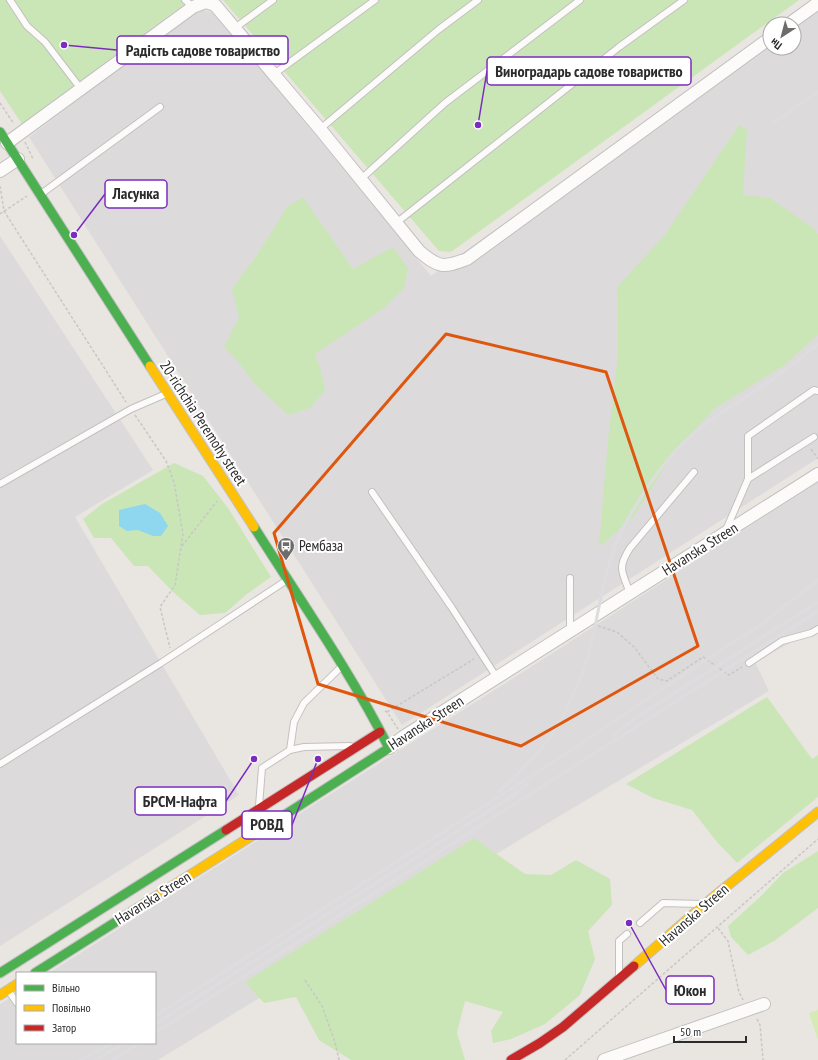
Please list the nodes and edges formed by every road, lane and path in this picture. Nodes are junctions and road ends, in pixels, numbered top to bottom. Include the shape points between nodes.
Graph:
1 (10, 0) edge
2 (273, 0) edge
3 (375, 0) edge
4 (478, 0) edge
5 (580, 0) edge
6 (684, 0) edge
7 (206, 1) edge
8 (818, 3) edge
9 (189, 4) edge
10 (800, 16) edge
11 (235, 28) junction
12 (762, 44) edge
13 (274, 74) junction
14 (81, 89) junction
15 (0, 103) edge
16 (160, 107) dead end
17 (320, 129) junction
18 (0, 132) edge
19 (20, 133) junction
20 (7, 143) junction
21 (18, 160) junction
22 (0, 171) edge
23 (361, 179) junction
24 (0, 186) edge
25 (39, 192) junction
26 (4, 211) junction
27 (0, 214) edge
28 (396, 223) junction
29 (818, 391) edge
30 (168, 393) junction
31 (131, 410) junction
32 (814, 437) dead end
33 (811, 448) dead end
34 (818, 459) edge
35 (694, 472) dead end
36 (818, 474) edge
37 (748, 479) junction
38 (0, 484) edge
39 (372, 492) dead end
40 (216, 501) dead end
41 (725, 534) junction
42 (182, 546) junction
43 (570, 578) dead end
44 (287, 580) junction
45 (630, 593) junction
46 (584, 622) junction
47 (818, 629) edge
48 (570, 631) junction
49 (482, 654) junction
50 (172, 656) junction
51 (748, 663) joint
52 (342, 666) junction
53 (498, 678) junction
54 (387, 712) dead end
55 (380, 732) junction
56 (356, 747) junction
57 (389, 748) junction
58 (290, 750) junction
59 (0, 764) edge
60 (258, 808) junction
61 (818, 812) edge
62 (818, 839) edge
63 (705, 904) junction
64 (640, 923) dead end
65 (718, 927) junction
66 (627, 934) dead end
67 (37, 972) edge
68 (0, 973) edge
69 (304, 980) dead end
70 (618, 980) junction
71 (16, 985) edge
72 (4, 993) edge
73 (16, 1002) edge
74 (755, 1007) junction
75 (339, 1060) edge
76 (511, 1060) edge
77 (565, 1060) edge
78 (604, 1060) edge
79 (763, 1060) edge

1 - 14 lane via 27,26 45,42
2 - 11 lane
3 - 13 lane
4 - 17 lane via 438,30
5 - 23 lane via 445,103
6 - 28 lane via 619,47
7 - 9 street
7 - 11 street via 215,5
8 - 10 street
9 - 14 street
11 - 13 street
12 - 28 street via 467,259 450,265 433,263 419,251
13 - 17 street
14 - 19 street
15 - 19 path
16 - 25 lane
17 - 23 street
18 - 20 street, 20-richchia Peremohy street
19 - 20 street
20 - 21 street, 20-richchia Peremohy street
21 - 22 street
21 - 25 street, 20-richchia Peremohy street
23 - 28 street
24 - 26 path
25 - 26 path
25 - 30 street, 20-richchia Peremohy street
26 - 27 path
26 - 31 path
29 - 37 lane via 814,390 748,436
30 - 31 lane
30 - 44 street, 20-richchia Peremohy street
31 - 38 lane
31 - 42 path via 166,461 174,482 183,534
32 - 37 lane
33 - 34 path
35 - 45 lane via 622,560 622,573
36 - 41 street, Havanska Streen
37 - 41 lane
39 - 49 lane
40 - 42 path
41 - 45 street, Havanska Streen
42 - 50 path via 175,585 160,607
43 - 48 lane
44 - 50 lane
44 - 52 street, 20-richchia Peremohy street
45 - 46 street, Havanska Streen
46 - 48 street, Havanska Streen
46 - 51 path via 617,632 634,647 658,679 667,681 703,656 728,675
47 - 51 lane via 782,641
48 - 53 street, Havanska Streen
49 - 53 lane
49 - 54 path
50 - 59 lane
52 - 55 street, 20-richchia Peremohy street
52 - 58 lane via 304,703 294,722
53 - 57 street, Havanska Streen
55 - 56 street, Havanska Streen
55 - 57 street, 20-richchia Peremohy street
56 - 58 lane via 310,747
56 - 60 street, Havanska Streen
57 - 67 street, Havanska Streen
58 - 60 lane via 262,768
60 - 68 street, Havanska Streen
61 - 63 street, Havanska Streen
62 - 65 path
63 - 64 lane via 663,903
63 - 70 street, Havanska Streen
65 - 74 path via 728,941 739,992
65 - 77 path
66 - 70 lane via 619,941
69 - 75 path via 322,1006
70 - 76 street, Havanska Streen via 563,1027 540,1044
71 - 72 street
72 - 73 lane
74 - 78 street
74 - 79 path via 760,1025

